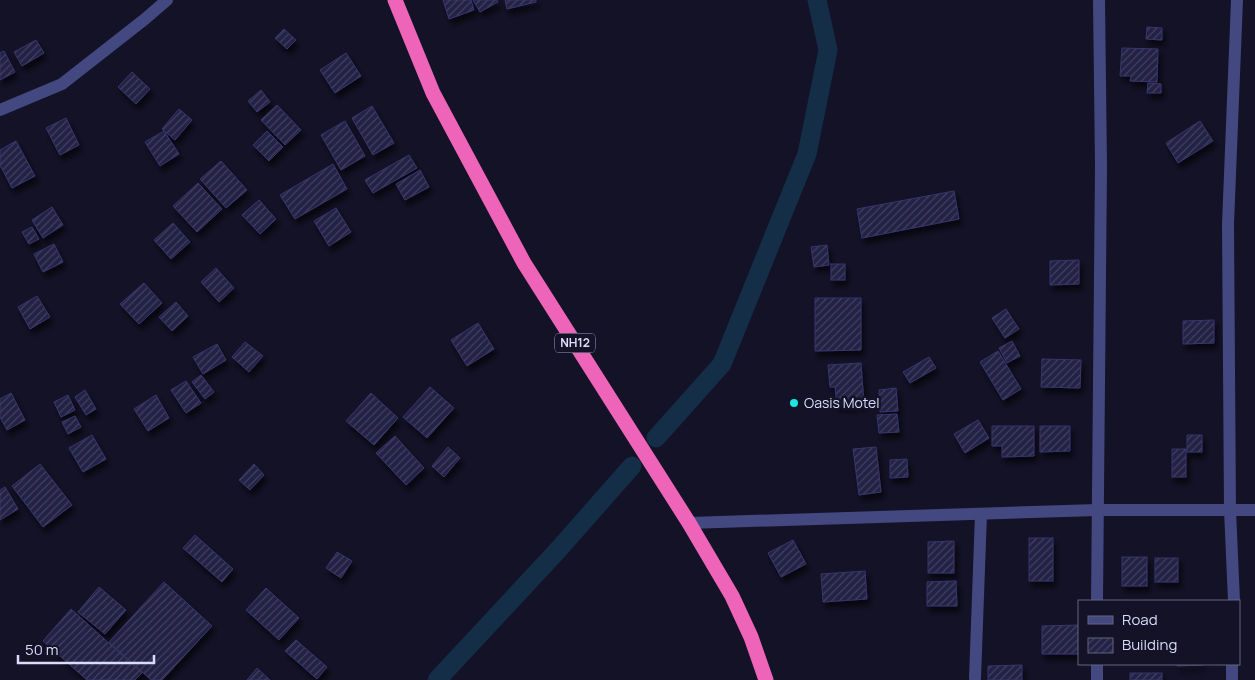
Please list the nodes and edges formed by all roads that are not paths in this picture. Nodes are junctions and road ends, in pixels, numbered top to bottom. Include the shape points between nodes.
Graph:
1 (167, 0) edge
2 (394, 0) edge
3 (1099, 0) edge
4 (1237, 0) edge
5 (0, 110) edge
6 (1097, 510) junction
7 (1230, 510) junction
8 (1255, 510) edge
9 (982, 514) junction
10 (689, 523) junction
11 (1097, 600) edge
12 (1234, 600) edge
13 (1097, 665) edge
14 (1232, 665) edge
15 (975, 678) dead end
16 (766, 680) edge
17 (1097, 680) edge
18 (1232, 680) edge

1 - 5 street via 62,84
2 - 10 highway, NH12 via 433,93 524,263
3 - 6 street via 1101,166
4 - 7 street via 1228,224
6 - 7 street
6 - 9 street
6 - 11 street
7 - 8 street
7 - 12 street
9 - 10 street
9 - 15 street
10 - 16 highway, NH12 via 732,596
13 - 17 street
14 - 18 street

